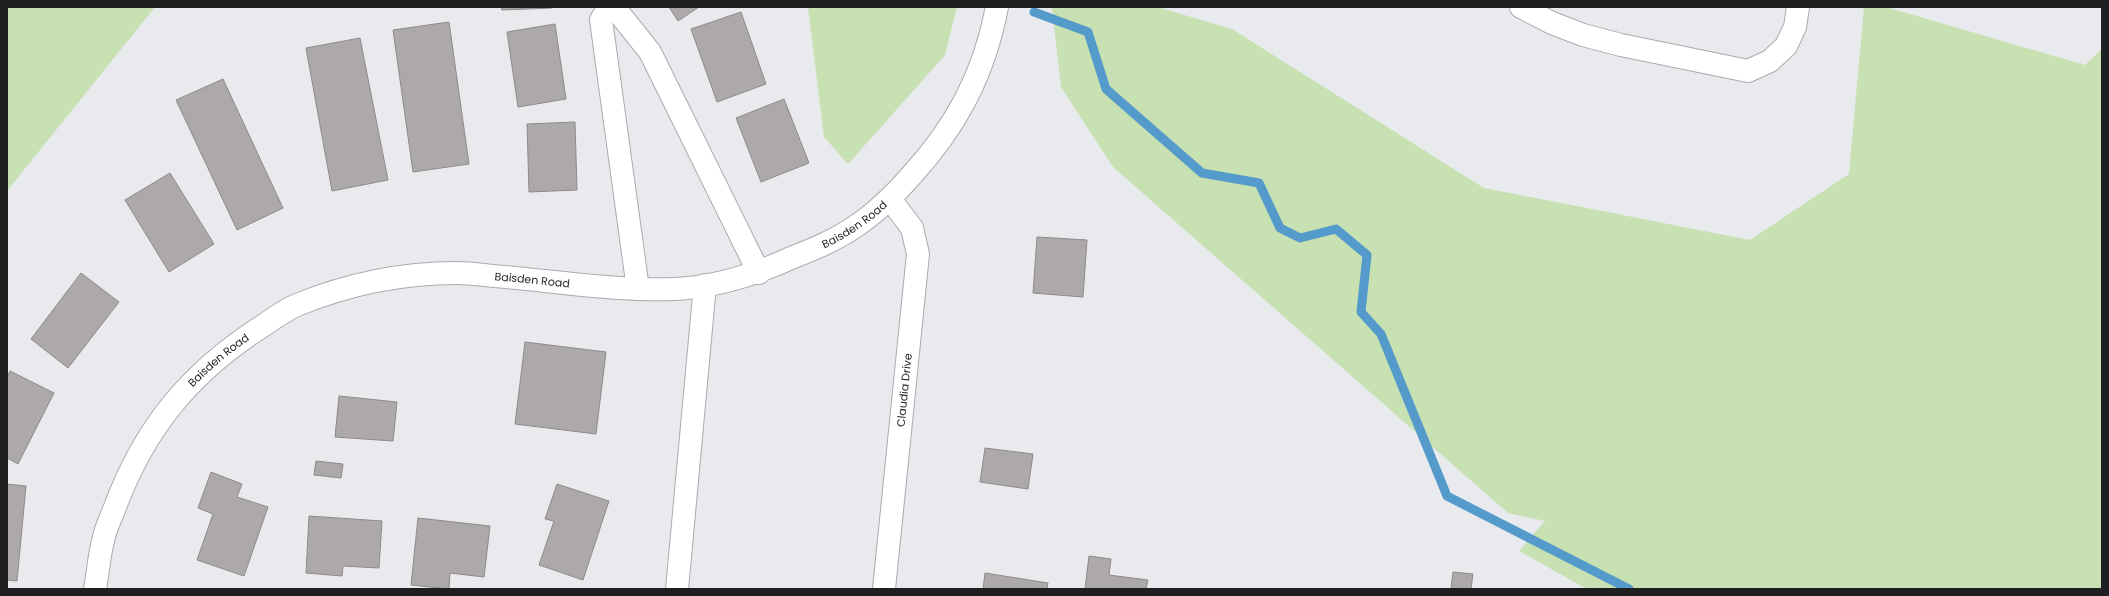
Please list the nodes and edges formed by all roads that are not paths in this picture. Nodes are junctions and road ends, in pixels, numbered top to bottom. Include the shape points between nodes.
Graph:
1 (609, 7) edge
2 (614, 7) edge
3 (997, 7) edge
4 (1521, 7) edge
5 (1798, 7) edge
6 (890, 199) junction
7 (759, 272) junction
8 (705, 285) junction
9 (638, 289) junction
10 (95, 589) edge
11 (677, 589) edge
12 (884, 589) edge

1 - 9 street via 601,20
2 - 7 street via 650,52
3 - 6 street, Baisden Road via 981,66 963,106 936,148
4 - 5 street via 1583,35 1748,71 1770,61 1786,46 1795,27
6 - 7 street, Baisden Road via 857,225 829,242
6 - 12 street, Claudia Drive via 912,228 918,254
7 - 8 street, Baisden Road
8 - 9 street, Baisden Road
8 - 11 street
9 - 10 street, Baisden Road via 458,273 391,277 338,290 294,306 240,341 209,365 177,398 148,436 124,482 103,540

